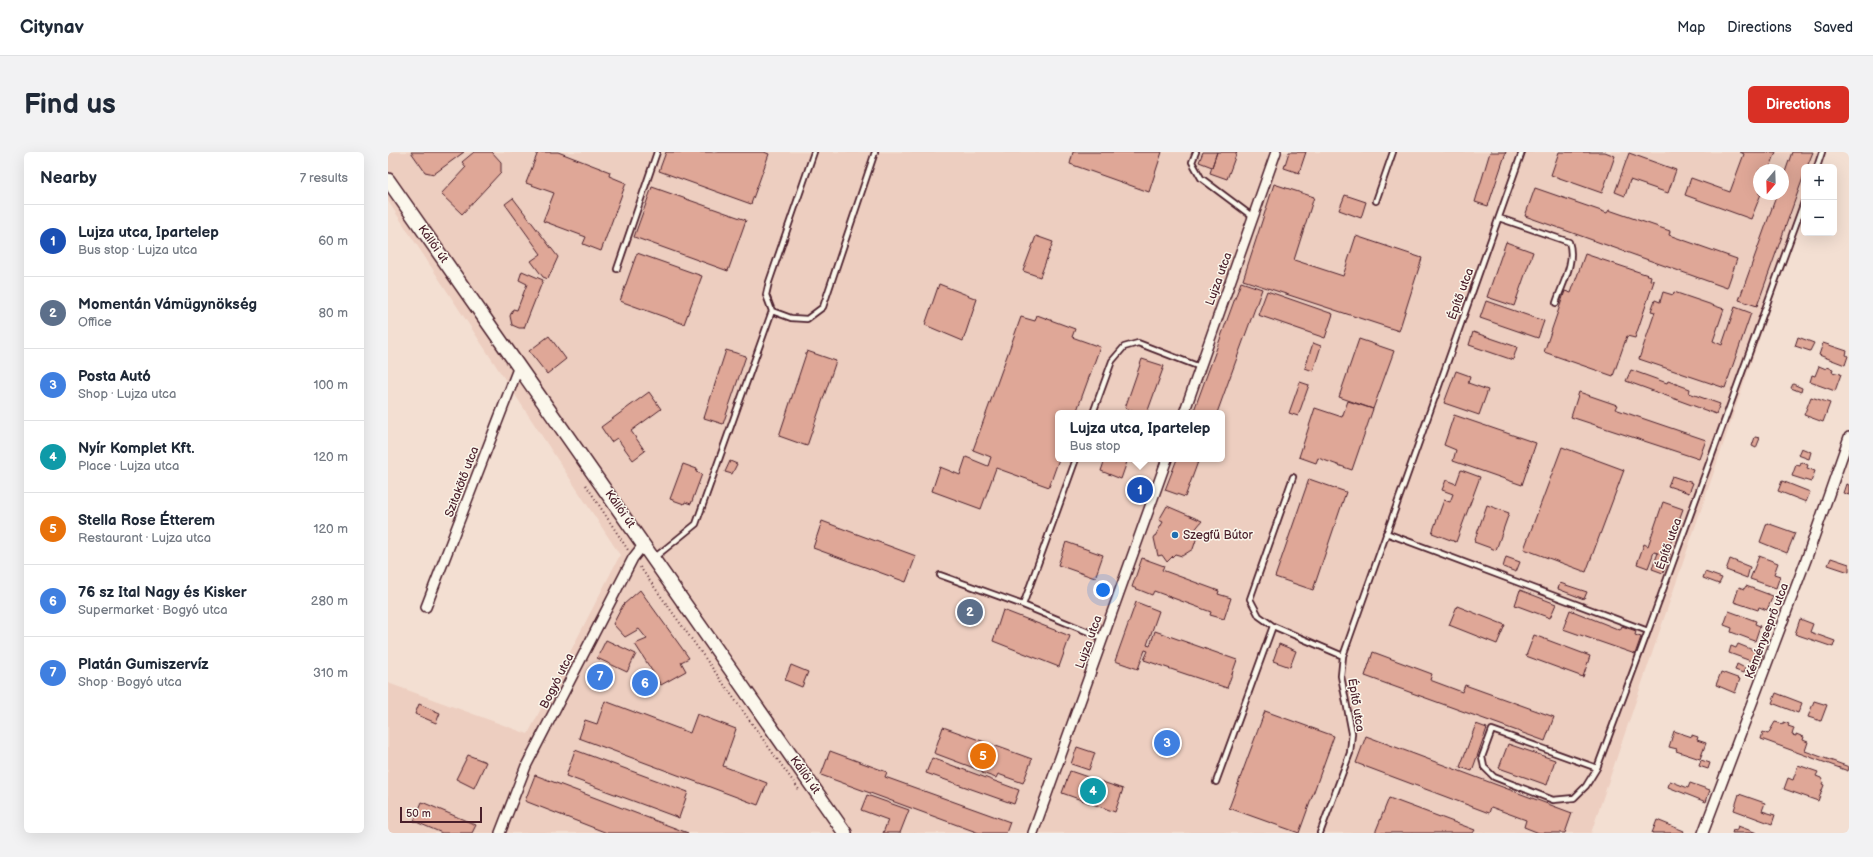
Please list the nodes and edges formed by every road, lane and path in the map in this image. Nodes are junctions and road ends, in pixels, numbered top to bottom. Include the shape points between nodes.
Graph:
1 (657, 152) edge
2 (814, 152) edge
3 (875, 152) edge
4 (1196, 152) edge
5 (1276, 152) edge
6 (1393, 152) edge
7 (1522, 152) edge
8 (1822, 152) edge
9 (1818, 164) edge
10 (390, 180) edge
11 (1376, 201) dead end
12 (1801, 210) edge
13 (1253, 217) junction
14 (1499, 218) junction
15 (617, 270) dead end
16 (1556, 303) dead end
17 (772, 311) junction
18 (519, 366) junction
19 (1200, 367) junction
20 (1094, 410) edge
21 (1185, 410) edge
22 (1849, 437) edge
23 (1075, 462) edge
24 (1166, 462) edge
25 (1293, 477) dead end
26 (1386, 533) junction
27 (644, 544) junction
28 (654, 558) junction
29 (940, 574) dead end
30 (1023, 605) junction
31 (426, 607) dead end
32 (1273, 626) junction
33 (1648, 631) junction
34 (1103, 638) junction
35 (1342, 656) junction
36 (1597, 768) junction
37 (1216, 782) dead end
38 (500, 833) edge
39 (845, 833) edge
40 (1033, 833) edge
41 (1320, 833) edge
42 (1703, 833) edge

1 - 15 lane
2 - 17 lane via 769,282 766,295
3 - 17 lane via 823,307 807,319 791,318
4 - 13 lane via 1192,162 1201,178
5 - 13 street, Lujza utca
6 - 11 lane
7 - 14 lane, Építő utca
8 - 9 lane
10 - 18 main road, Kállói út
12 - 33 lane, Építő utca
13 - 19 street, Lujza utca
14 - 16 lane via 1569,242 1572,250 1571,260
14 - 26 lane, Építő utca
17 - 28 lane via 696,524
18 - 27 main road, Kállói út
18 - 31 street, Szitakötő utca
19 - 20 lane via 1138,343 1124,347 1112,361
19 - 21 street, Lujza utca
22 - 42 street, Kéményseprő utca via 1806,560
23 - 30 lane
24 - 34 street, Lujza utca
25 - 32 lane via 1250,599 1259,616
26 - 33 lane
26 - 35 lane, Építő utca
27 - 28 main road, Kállói út
27 - 38 street, Bogyó utca via 633,558 526,766
28 - 39 main road, Kállói út
29 - 30 lane
30 - 34 lane
32 - 35 lane
32 - 37 lane
33 - 36 lane, Építő utca
34 - 40 street, Lujza utca
35 - 41 lane, Építő utca via 1341,676 1352,733 1350,753
36 - 36 lane, Építő utca via 1586,786 1574,798 1553,800 1494,777 1484,767 1482,757 1492,730

